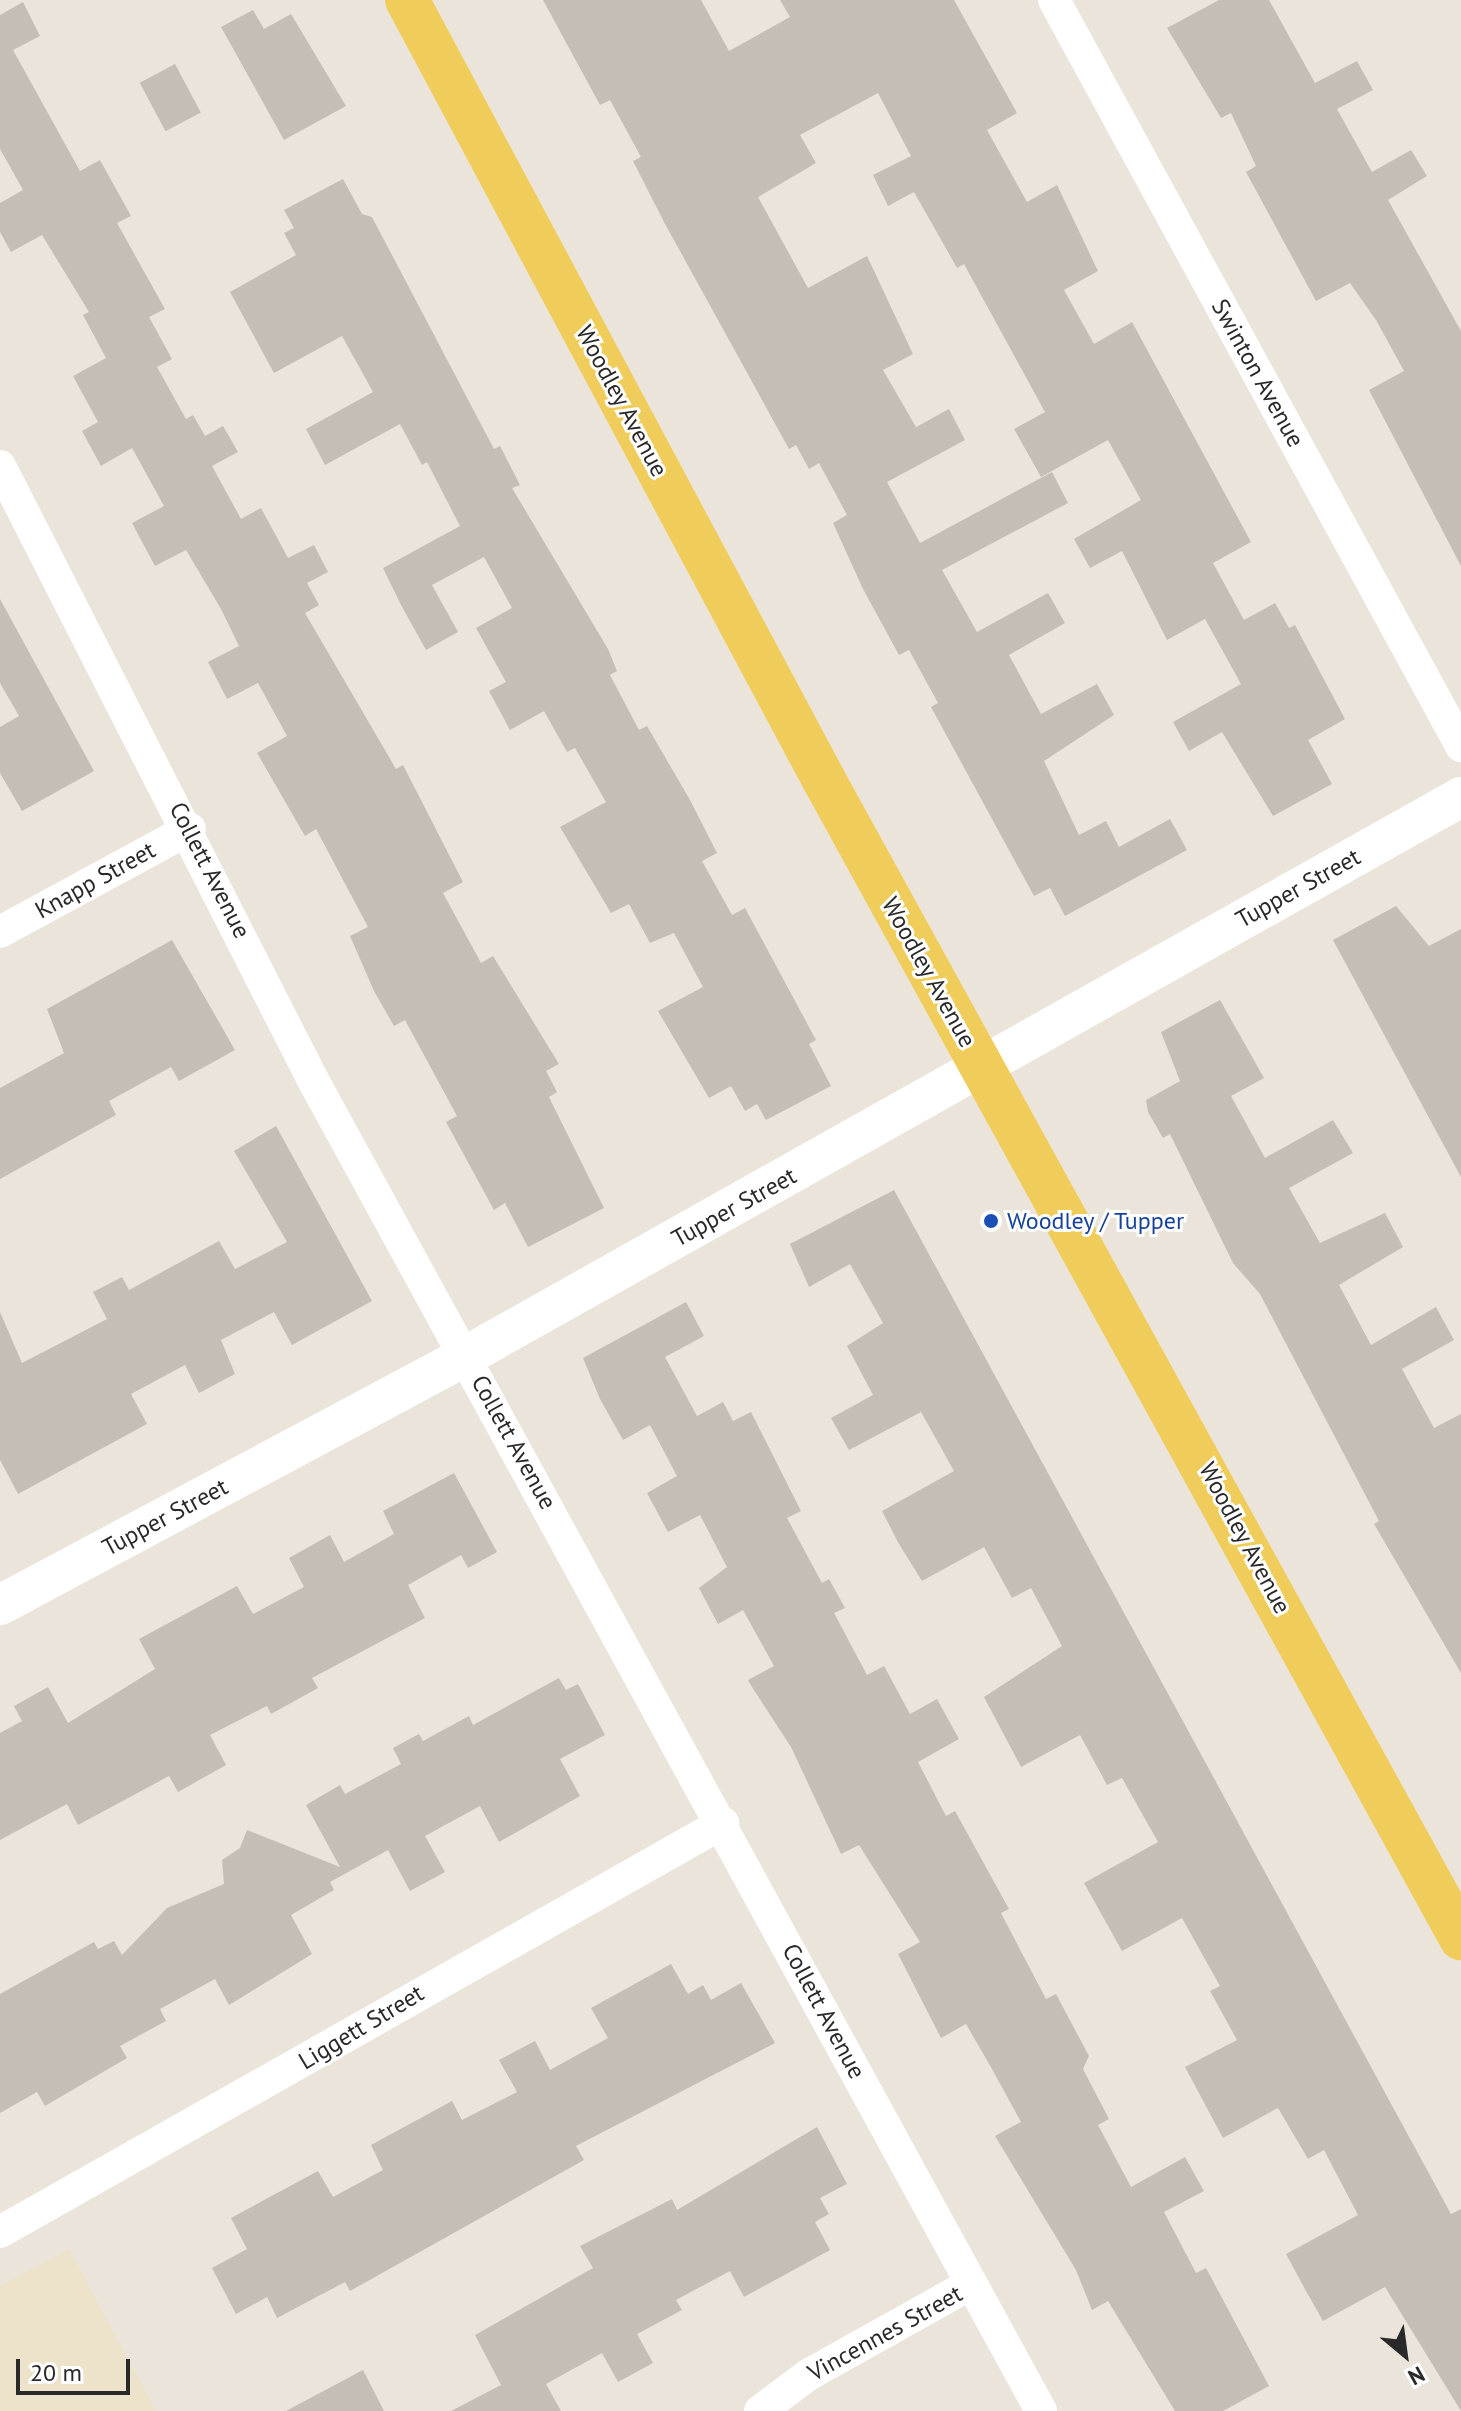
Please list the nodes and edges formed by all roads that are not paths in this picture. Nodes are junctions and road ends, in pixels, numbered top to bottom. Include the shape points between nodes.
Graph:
1 (407, 0) edge
2 (1054, 0) edge
3 (0, 466) edge
4 (1461, 746) edge
5 (1461, 797) edge
6 (190, 829) junction
7 (0, 932) edge
8 (981, 1068) junction
9 (466, 1356) junction
10 (0, 1605) edge
11 (723, 1823) junction
12 (1461, 1938) edge
13 (0, 2232) edge
14 (971, 2284) junction
15 (760, 2411) edge
16 (1041, 2411) edge

1 - 8 main road, Woodley Avenue
2 - 4 street, Swinton Avenue
3 - 6 street, Collett Avenue
5 - 8 street, Tupper Street
6 - 7 street, Knapp Street
6 - 9 street, Collett Avenue via 313,1080
8 - 9 street, Tupper Street
8 - 12 main road, Woodley Avenue via 1145,1353
9 - 10 street, Tupper Street
9 - 11 street, Collett Avenue
11 - 13 street, Liggett Street
11 - 14 street, Collett Avenue
14 - 15 street, Vincennes Street via 808,2375
14 - 16 street, Collett Avenue

